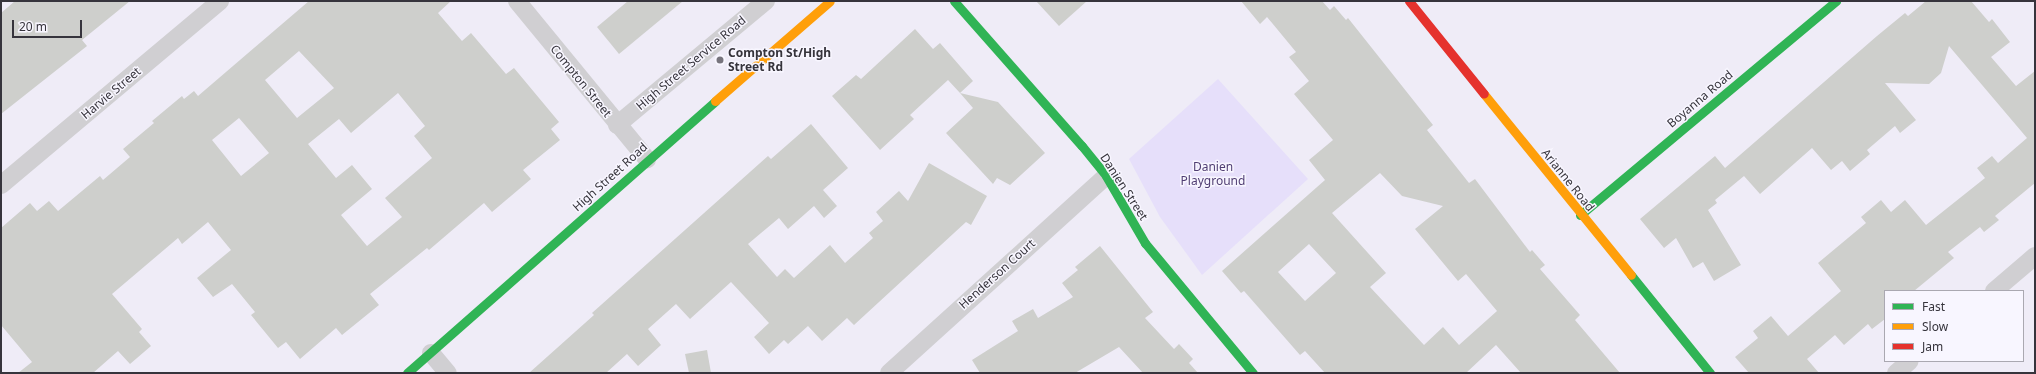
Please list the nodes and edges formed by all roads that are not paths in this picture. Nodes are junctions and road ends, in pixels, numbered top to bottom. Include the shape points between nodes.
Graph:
1 (220, 1) edge
2 (516, 1) edge
3 (766, 1) edge
4 (830, 1) edge
5 (954, 1) edge
6 (1409, 1) edge
7 (1836, 1) edge
8 (617, 125) junction
9 (647, 159) junction
10 (1106, 176) junction
11 (1, 185) edge
12 (1580, 215) junction
13 (2035, 256) edge
14 (1995, 290) edge
15 (431, 353) junction
16 (1909, 362) edge
17 (407, 373) edge
18 (448, 373) edge
19 (889, 373) edge
20 (1253, 373) edge
21 (1710, 373) edge
22 (1896, 373) edge

1 - 11 street, Harvie Street
2 - 8 street, Compton Street
3 - 8 street, High Street Service Road
4 - 9 street, High Street Road
5 - 10 street, Danien Street
6 - 12 street, Arianne Road
7 - 12 street, Boyanna Road
8 - 9 street, Compton Street
9 - 15 street, High Street Road
10 - 19 street, Henderson Court
10 - 20 street, Danien Street via 1145,243
12 - 21 street, Arianne Road
13 - 14 street
15 - 17 street, High Street Road
15 - 18 street
16 - 22 street

